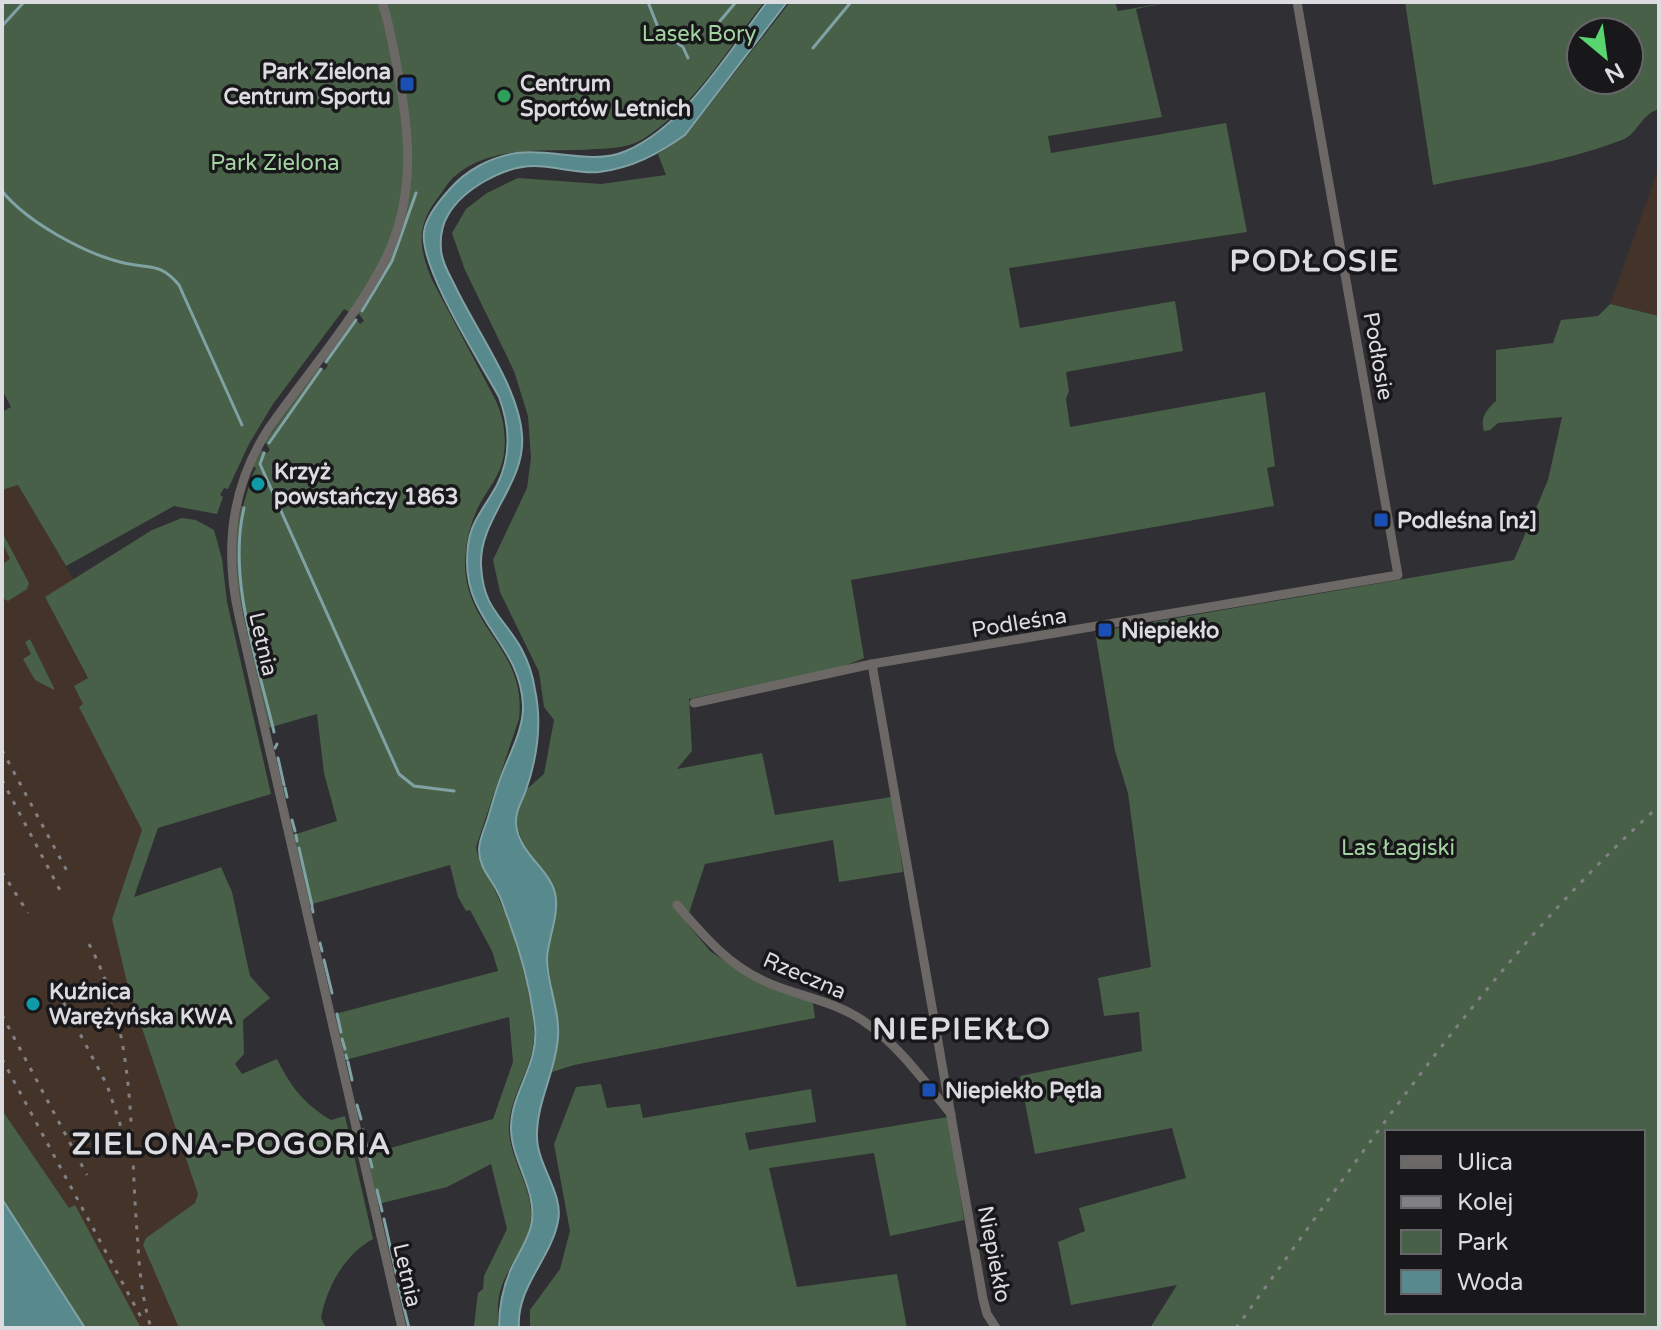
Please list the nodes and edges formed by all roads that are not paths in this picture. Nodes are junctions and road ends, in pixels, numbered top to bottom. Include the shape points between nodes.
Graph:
1 (382, 2) edge
2 (1297, 2) edge
3 (1398, 575) joint
4 (872, 664) junction
5 (694, 703) dead end
6 (677, 905) dead end
7 (951, 1114) junction
8 (402, 1328) edge
9 (996, 1328) edge

1 - 8 street, Letnia via 408,133 409,168 400,219 371,285 254,453 239,494 230,552 239,616
2 - 3 street, Podłosie
3 - 4 street, Podleśna
4 - 5 street, Podleśna
4 - 7 street, Niepiekło
6 - 7 street, Rzeczna via 710,944 755,976 856,1016 879,1032
7 - 9 street, Niepiekło via 983,1299

